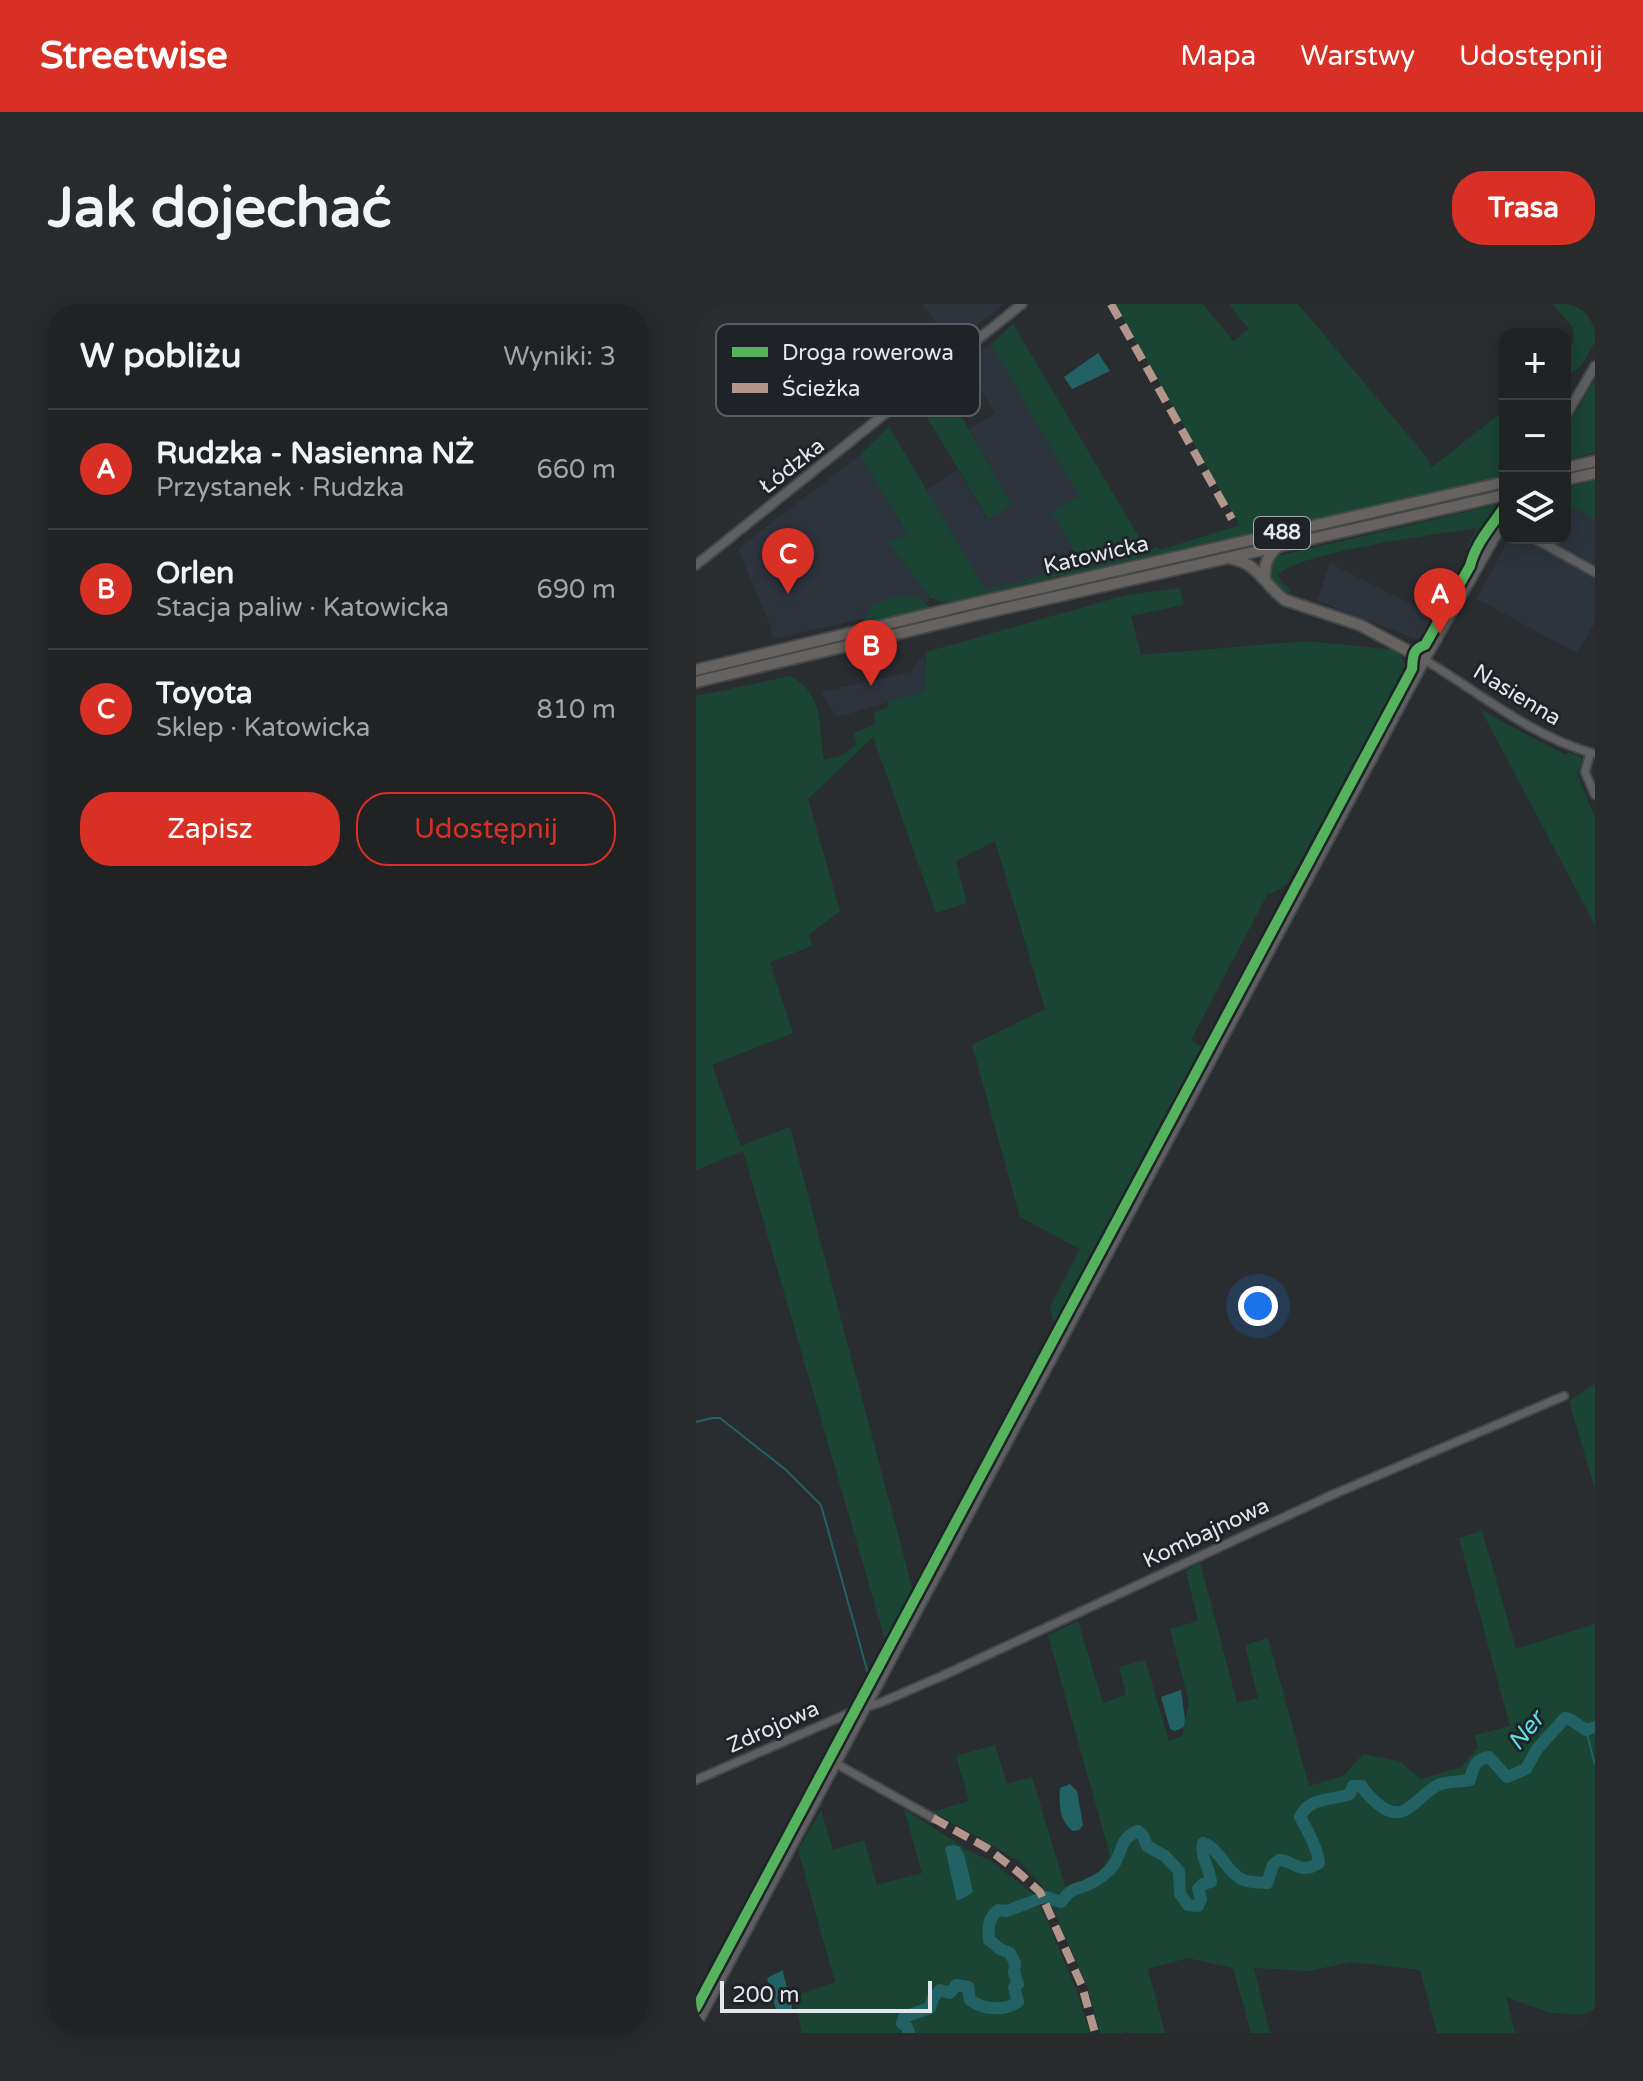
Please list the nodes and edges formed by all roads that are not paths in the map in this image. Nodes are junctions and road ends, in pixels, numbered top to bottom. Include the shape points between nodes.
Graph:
1 (1022, 304) edge
2 (980, 338) edge
3 (1595, 366) edge
4 (1571, 407) edge
5 (882, 416) edge
6 (1595, 460) edge
7 (1571, 467) edge
8 (1595, 473) edge
9 (1571, 479) edge
10 (1499, 484) edge
11 (1499, 496) edge
12 (1499, 531) edge
13 (1545, 544) edge
14 (1280, 545) junction
15 (1225, 558) junction
16 (696, 565) edge
17 (1595, 572) edge
18 (1265, 579) junction
19 (1425, 660) junction
20 (696, 670) edge
21 (696, 682) edge
22 (1592, 753) edge
23 (1595, 795) edge
24 (1564, 1396) dead end
25 (865, 1708) junction
26 (835, 1763) junction
27 (696, 1780) edge
28 (933, 1818) dead end
29 (696, 2026) edge

1 - 2 street, Łódzka
3 - 4 street
5 - 16 street, Łódzka
6 - 7 main road
8 - 9 main road
10 - 20 main road, Katowicka / 488
11 - 14 main road, Katowicka / 488
12 - 19 street
13 - 17 street
14 - 15 main road, Katowicka / 488
14 - 18 main road via 1267,559
15 - 18 main road via 1248,563
15 - 21 main road, Katowicka / 488
18 - 19 main road via 1285,600 1360,625
19 - 22 street, Nasienna via 1540,731
19 - 25 street
22 - 23 street via 1585,772
24 - 25 street, Kombajnowa via 1334,1494
25 - 26 street
25 - 27 street, Zdrojowa
26 - 28 street
26 - 29 street

